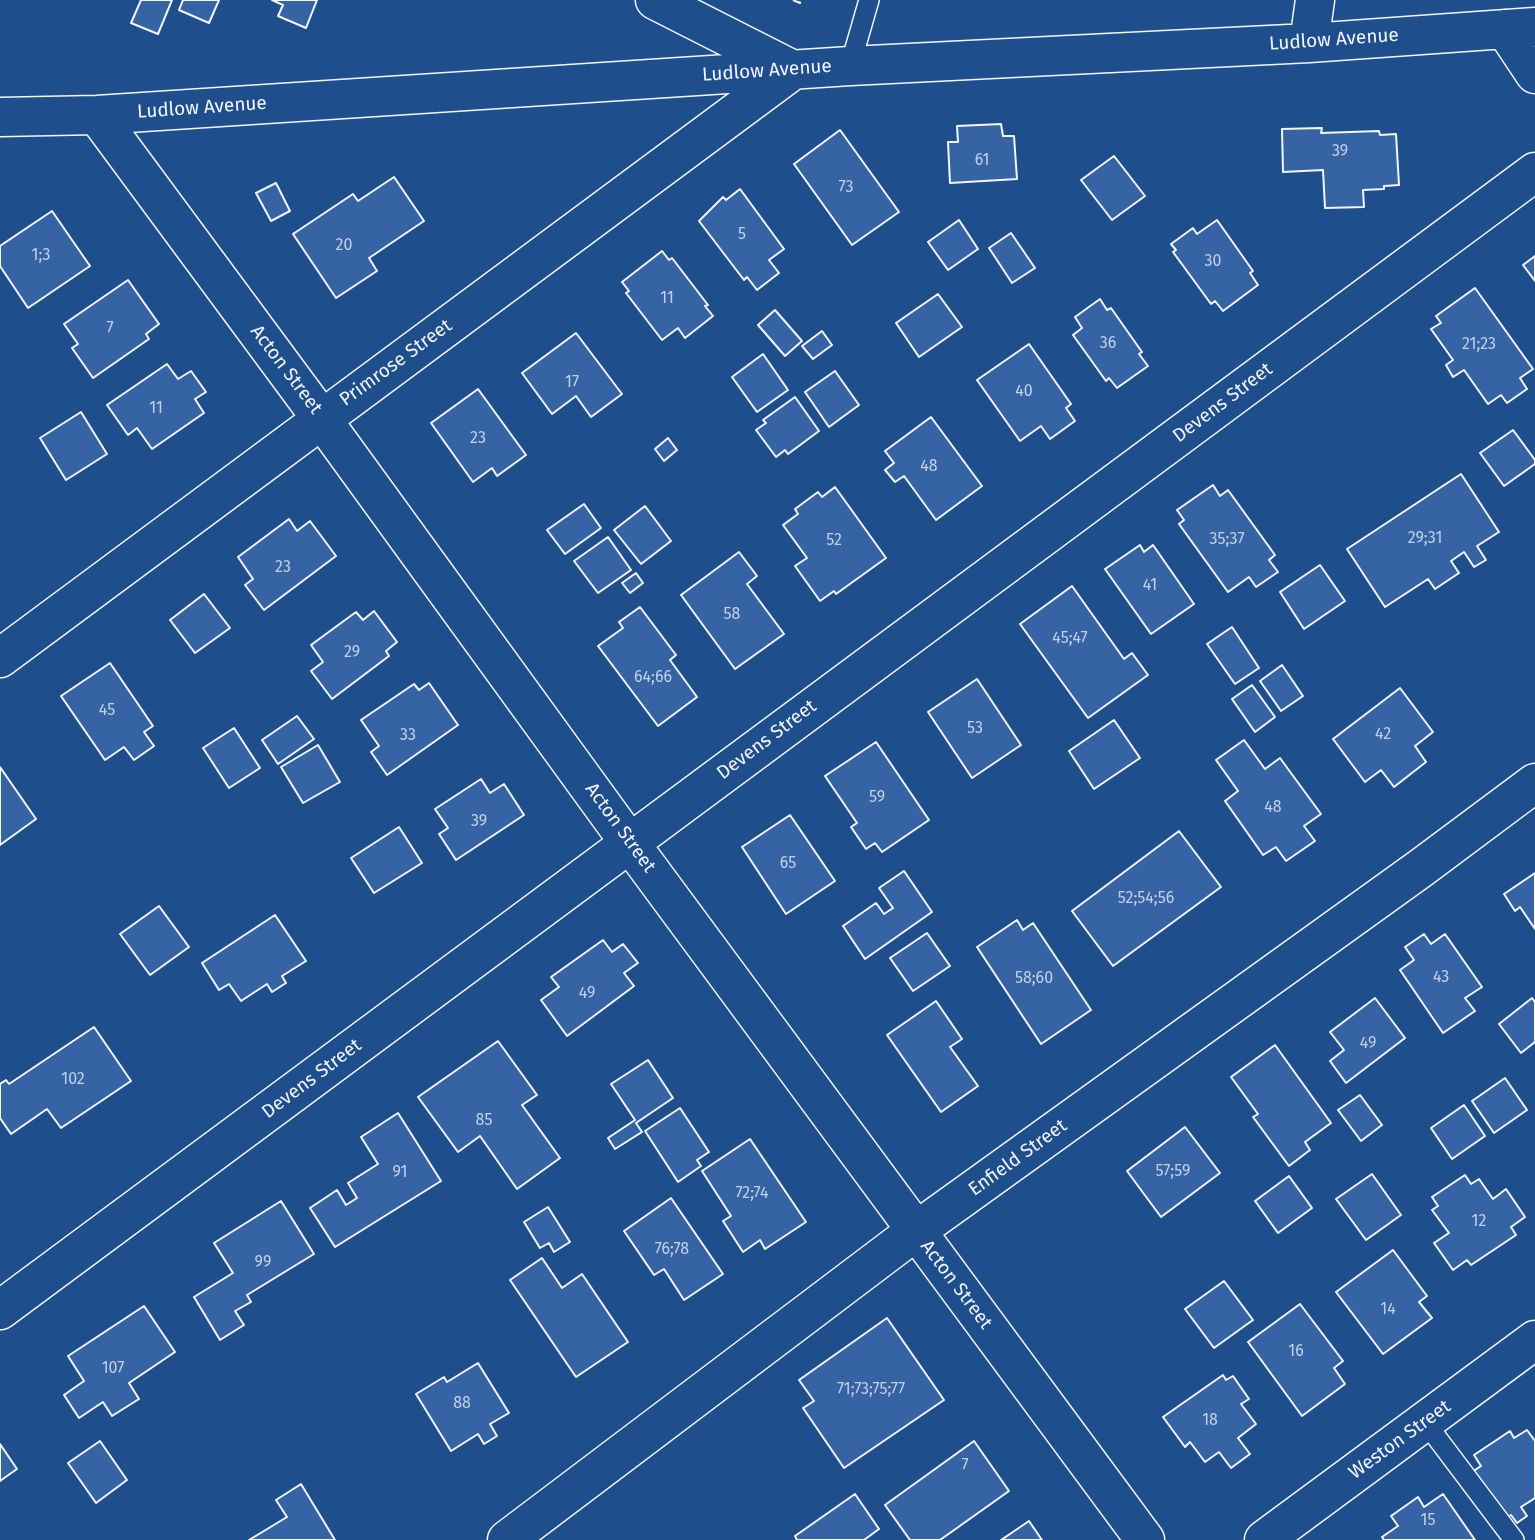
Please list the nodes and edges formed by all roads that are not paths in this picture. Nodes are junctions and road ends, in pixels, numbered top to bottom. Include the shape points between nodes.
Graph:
1 (655, 0) edge
2 (869, 0) edge
3 (1315, 0) edge
4 (1520, 28) edge
5 (1309, 43) junction
6 (850, 66) junction
7 (793, 70) junction
8 (1535, 74) edge
9 (97, 115) junction
10 (0, 117) edge
11 (1535, 172) edge
12 (321, 418) junction
13 (0, 658) edge
14 (1535, 783) edge
15 (629, 842) junction
16 (916, 1231) junction
17 (0, 1310) edge
18 (1535, 1340) edge
19 (1425, 1422) junction
20 (507, 1540) edge
21 (1145, 1540) edge
22 (1264, 1540) edge
23 (1514, 1540) edge

1 - 7 street
2 - 6 lane
3 - 5 street
4 - 5 street, Ludlow Avenue
4 - 8 street
5 - 6 street, Ludlow Avenue
6 - 7 street, Ludlow Avenue
7 - 9 street, Ludlow Avenue
7 - 12 street, Primrose Street
9 - 10 street, Ludlow Avenue
9 - 12 street, Acton Street
11 - 15 street, Devens Street
12 - 13 street, Primrose Street
12 - 15 street, Acton Street
14 - 16 street, Enfield Street
15 - 16 street, Acton Street
15 - 17 street, Devens Street
16 - 20 street, Enfield Street
16 - 21 street, Acton Street
18 - 19 street, Weston Street
19 - 22 street, Weston Street
19 - 23 lane

